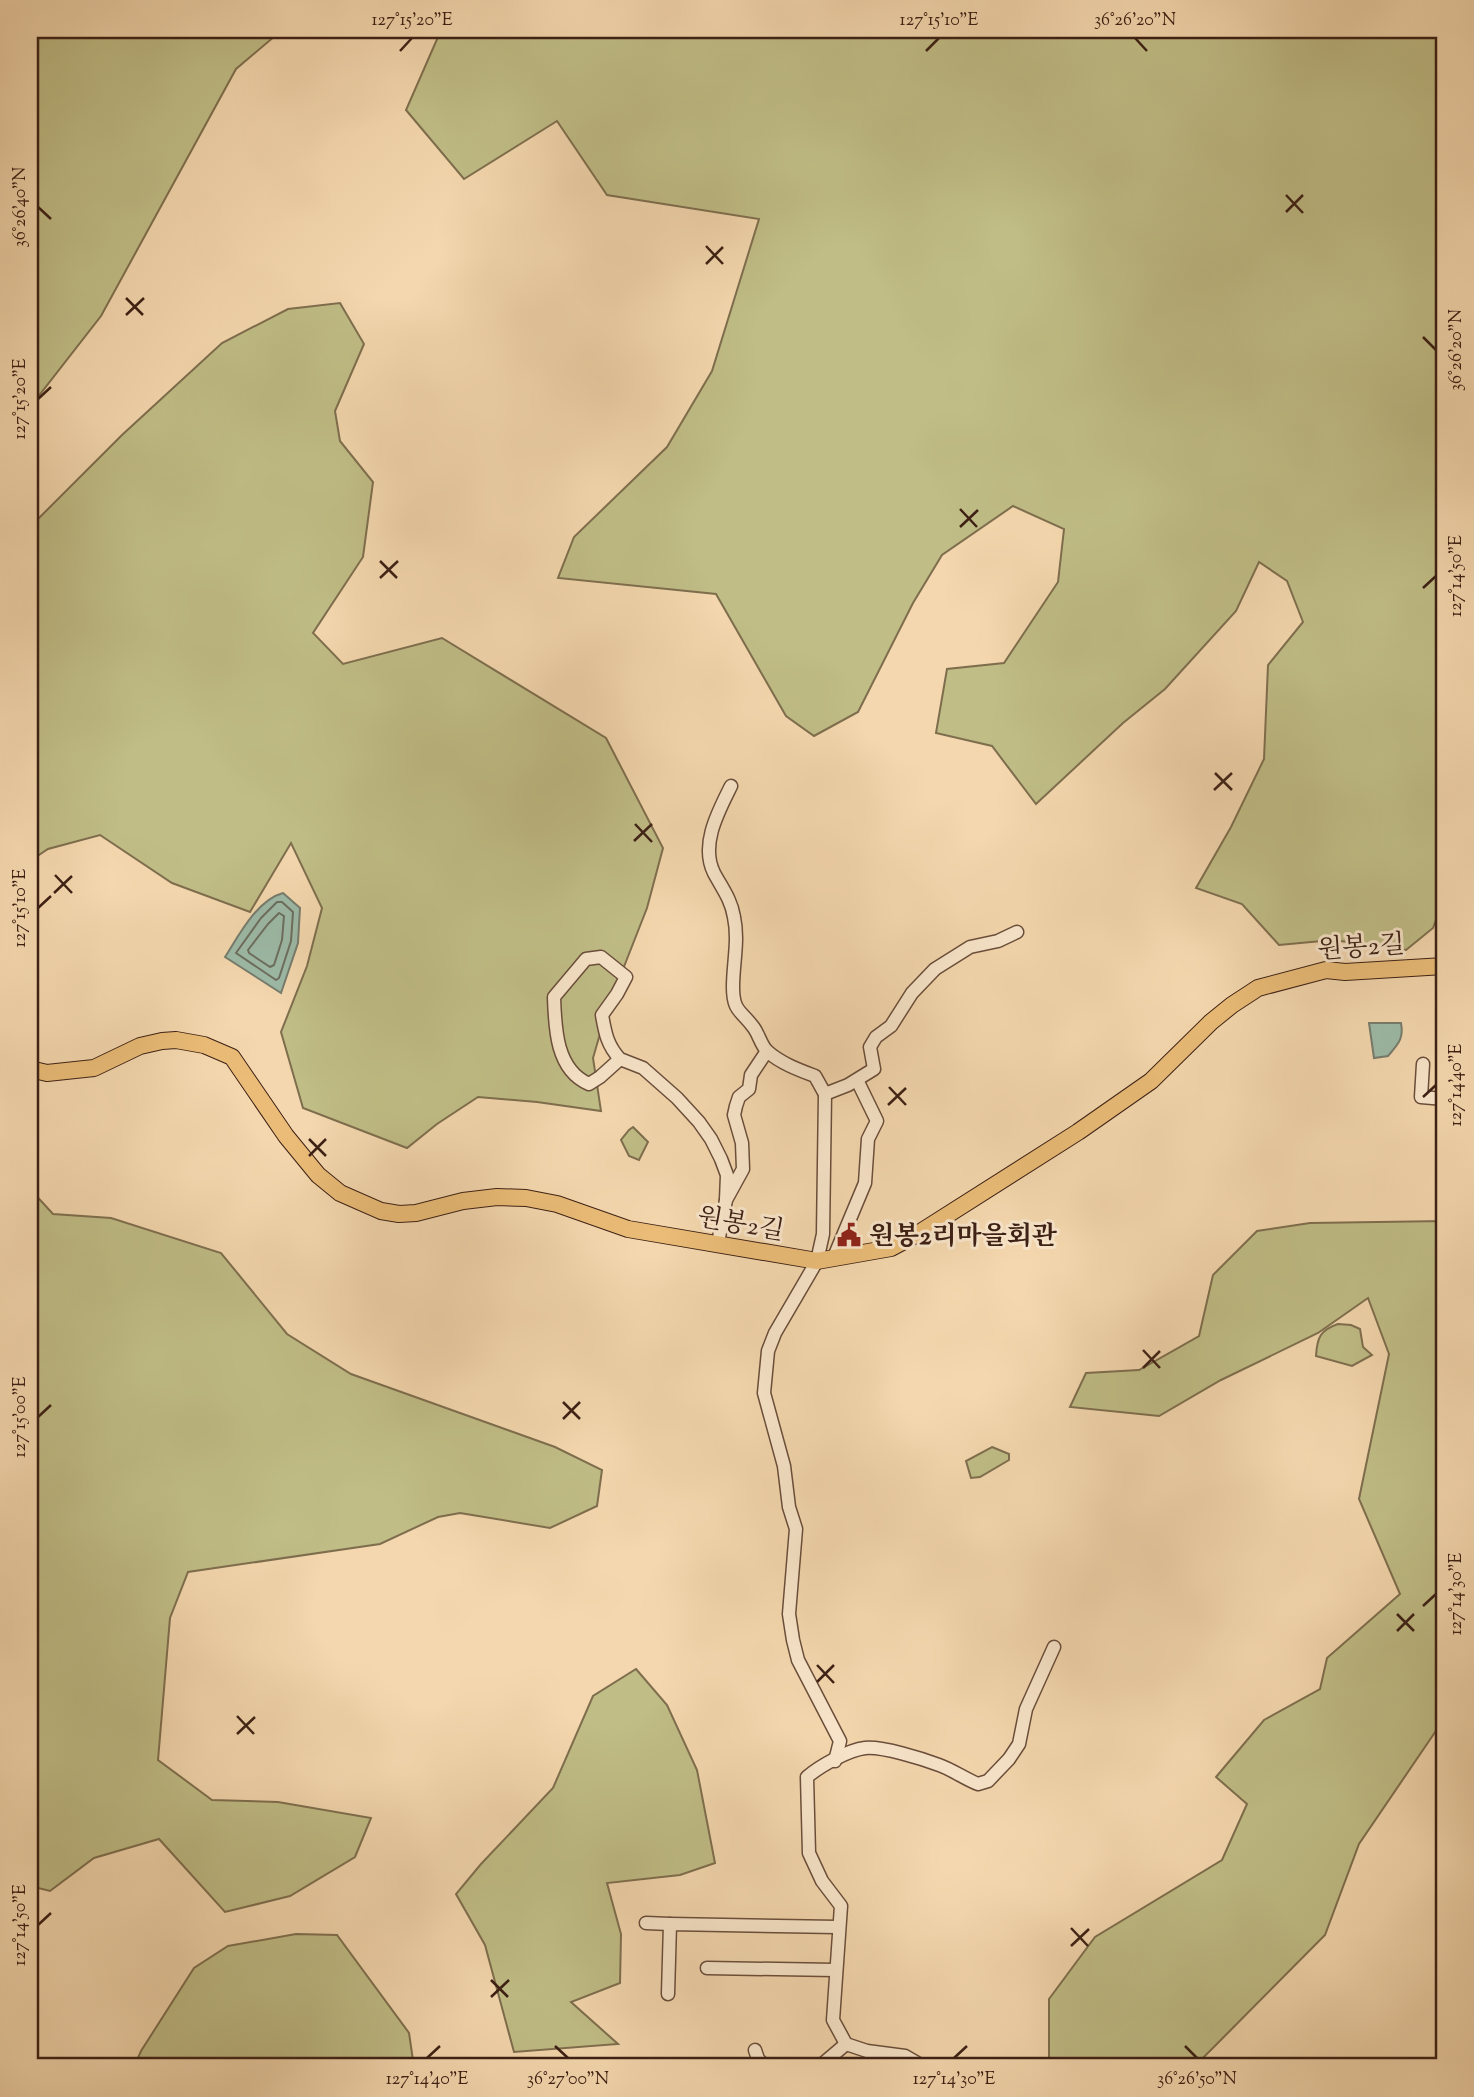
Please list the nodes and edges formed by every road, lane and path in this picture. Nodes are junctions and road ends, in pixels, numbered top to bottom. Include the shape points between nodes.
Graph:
1 (731, 786) dead end
2 (1017, 932) dead end
3 (1444, 966) edge
4 (767, 1051) junction
5 (620, 1059) junction
6 (1423, 1064) dead end
7 (30, 1069) edge
8 (856, 1080) junction
9 (825, 1094) junction
10 (1444, 1099) edge
11 (726, 1200) junction
12 (718, 1243) junction
13 (834, 1257) junction
14 (817, 1261) junction
15 (1054, 1647) dead end
16 (835, 1761) junction
17 (646, 1923) dead end
18 (670, 1924) junction
19 (837, 1927) junction
20 (707, 1968) dead end
21 (836, 1970) junction
22 (668, 1993) dead end
23 (846, 2044) junction
24 (755, 2050) dead end
25 (766, 2067) edge
26 (820, 2067) edge
27 (924, 2067) edge

1 - 4 street via 719,808 708,857 735,918 736,1009 755,1028
2 - 8 street via 970,947 935,969 912,993 891,1026 876,1037 870,1047 874,1069
3 - 13 main road, 원봉2길 via 1326,970 1258,988 1211,1023 1151,1081 949,1214 891,1248
4 - 9 street via 815,1076
4 - 11 street via 736,1106 743,1169
5 - 5 street via 589,1084 575,1078 562,1057 554,997 586,959 601,957 626,977 602,1015 605,1037
5 - 11 street via 643,1068 699,1122 727,1175
6 - 10 street via 1421,1097
7 - 12 main road, 원봉2길 via 47,1073 94,1068 162,1041 205,1045 232,1057 318,1175 340,1194 363,1205 399,1214 463,1201 526,1198 628,1229
8 - 9 street
8 - 13 street via 877,1121 868,1139 865,1183
9 - 14 street via 823,1234
11 - 12 street
12 - 14 main road, 원봉2길
13 - 14 main road, 원봉2길
14 - 16 street via 775,1333 768,1351 764,1393 796,1530 789,1614 793,1640 798,1660 840,1741
15 - 16 street via 1026,1709 1019,1744 988,1781 978,1784 942,1766 866,1748
16 - 19 street via 807,1777 806,1796 809,1853 841,1906
17 - 18 street
18 - 19 street
18 - 22 street
19 - 21 street
20 - 21 street
21 - 23 street via 833,2020
23 - 26 street
23 - 27 street via 867,2052 905,2056
24 - 25 street

